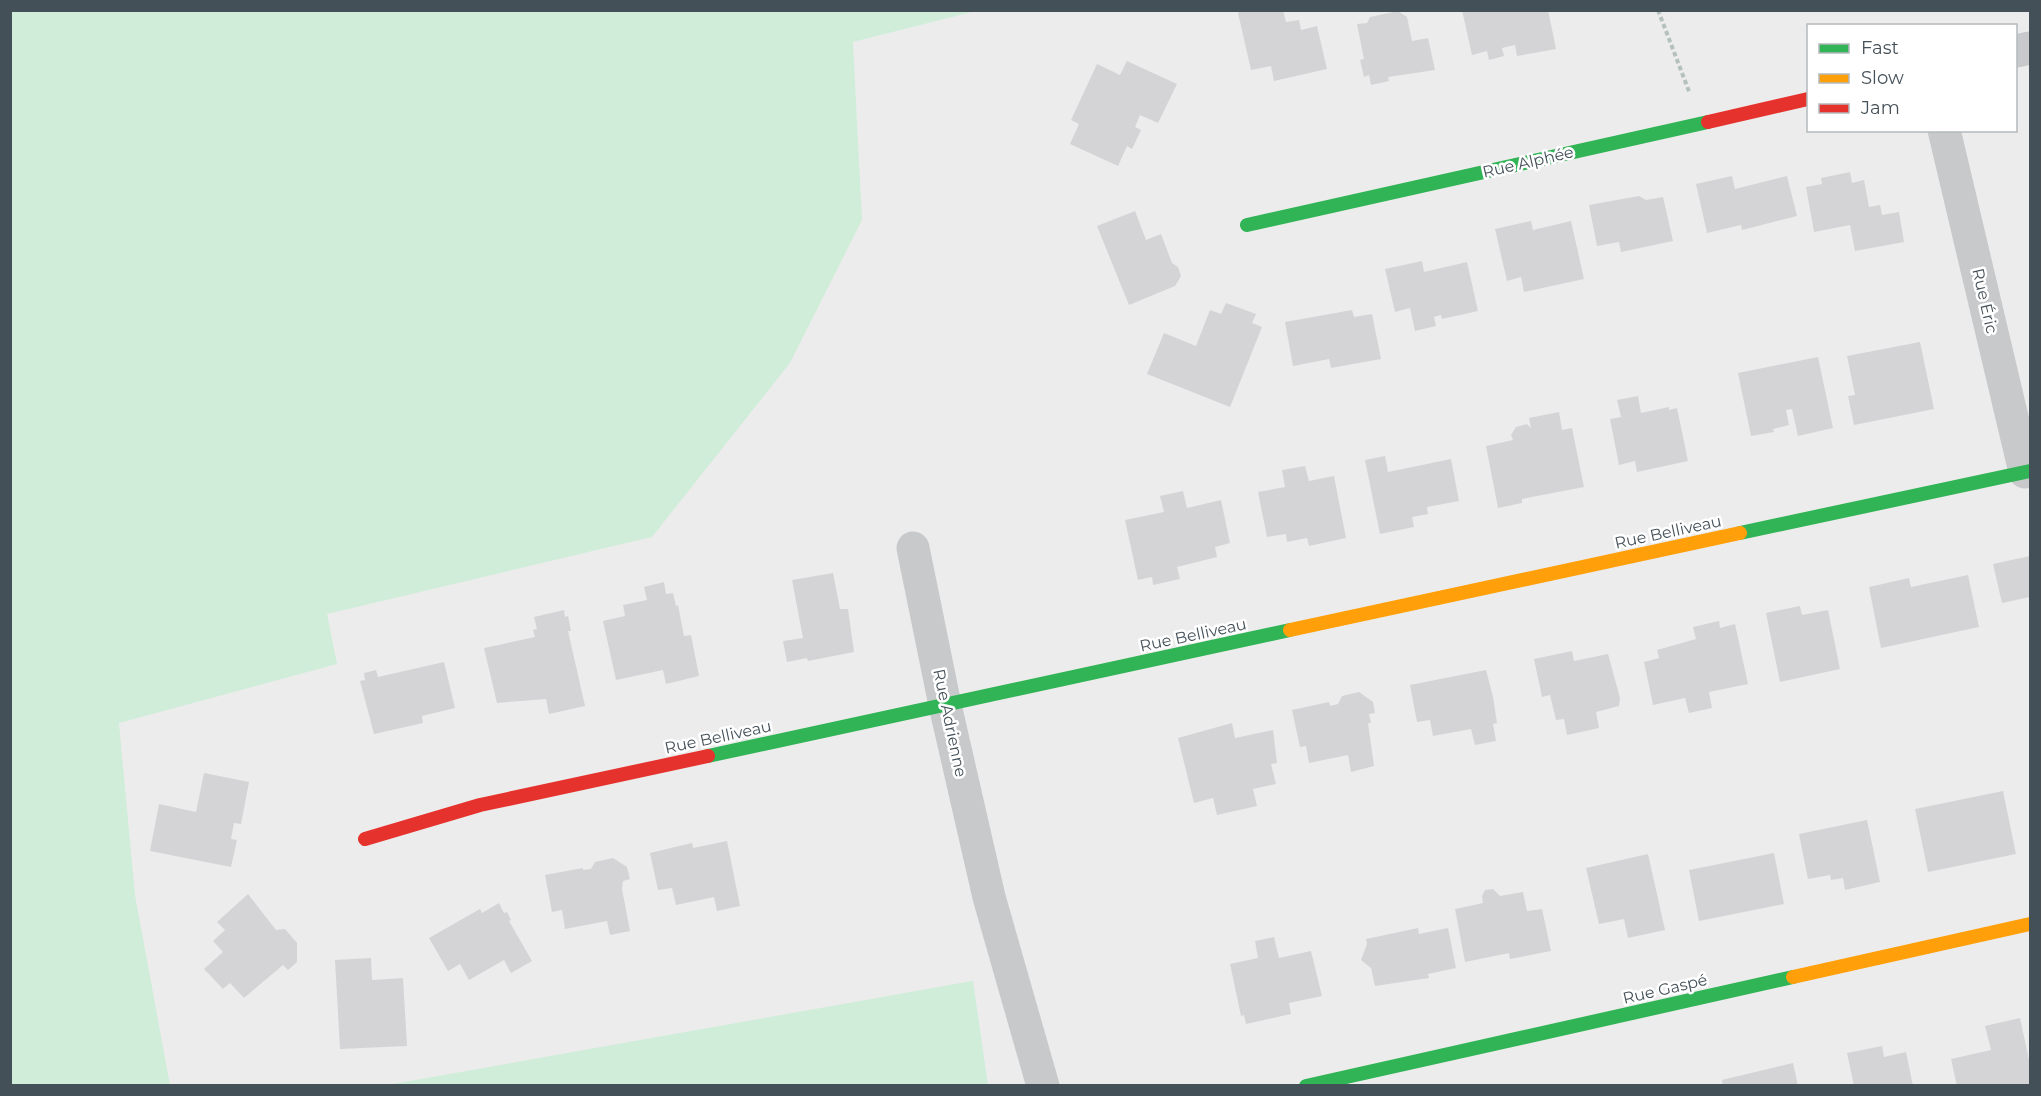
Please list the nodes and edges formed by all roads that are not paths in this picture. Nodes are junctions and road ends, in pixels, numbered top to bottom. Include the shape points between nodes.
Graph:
1 (1807, 99) edge
2 (1944, 132) edge
3 (1246, 225) dead end
4 (2028, 472) edge
5 (913, 548) dead end
6 (945, 705) junction
7 (365, 839) dead end
8 (2031, 924) edge
9 (1043, 1086) edge
10 (1306, 1086) edge

1 - 3 street, Rue Alphée
2 - 4 street, Rue Éric
4 - 6 street, Rue Belliveau
5 - 6 street, Rue Adrienne
6 - 7 street, Rue Belliveau via 480,806
6 - 9 street, Rue Adrienne via 989,897
8 - 10 street, Rue Gaspé

